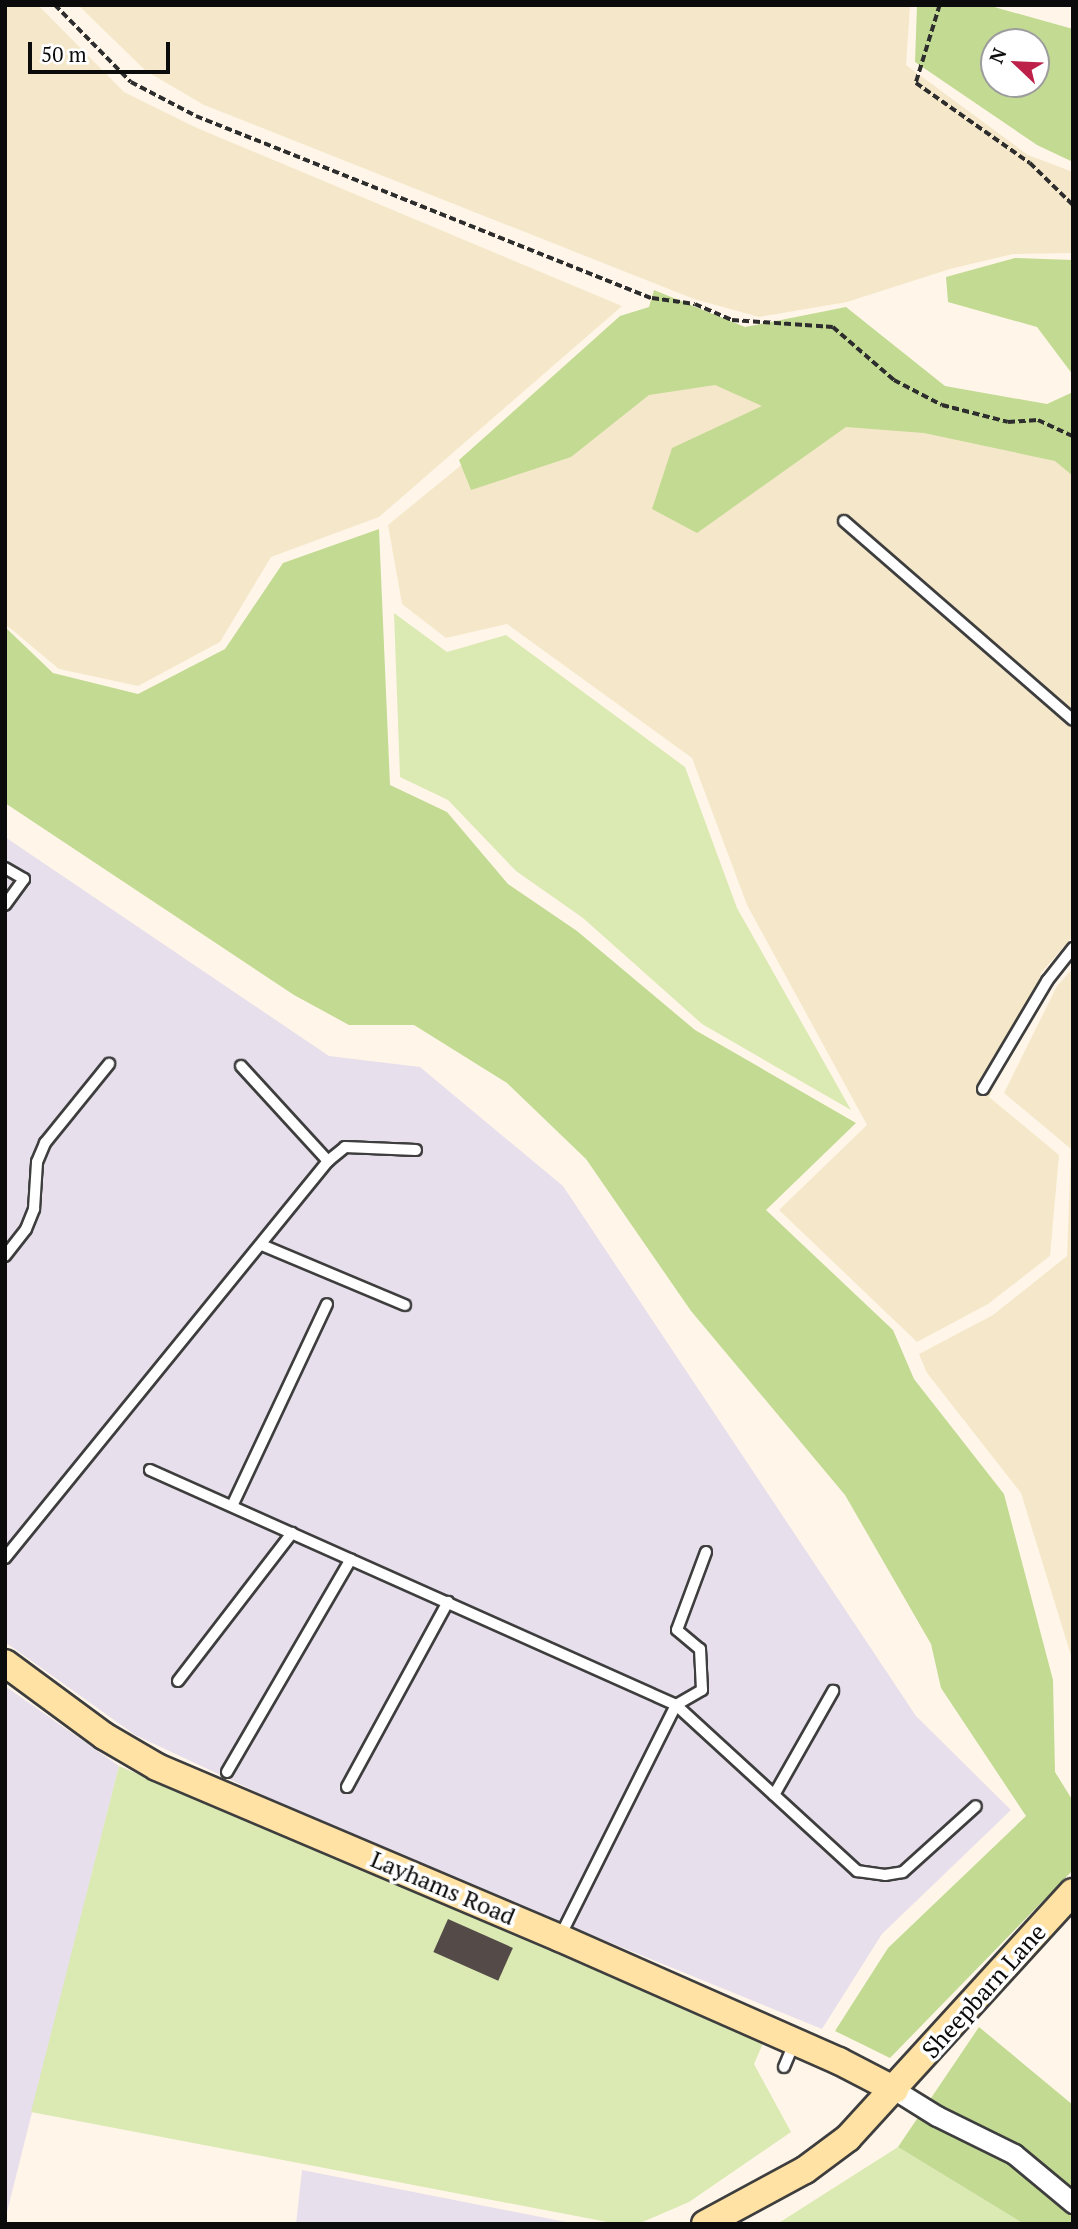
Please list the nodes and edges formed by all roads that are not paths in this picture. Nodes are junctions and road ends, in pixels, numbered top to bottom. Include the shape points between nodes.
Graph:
1 (844, 522) dead end
2 (1073, 720) edge
3 (5, 868) edge
4 (5, 905) edge
5 (1073, 948) edge
6 (109, 1064) dead end
7 (241, 1066) dead end
8 (983, 1089) dead end
9 (416, 1150) dead end
10 (328, 1161) junction
11 (262, 1245) junction
12 (5, 1256) edge
13 (327, 1304) dead end
14 (405, 1305) dead end
15 (150, 1470) dead end
16 (232, 1506) junction
17 (292, 1533) junction
18 (706, 1552) dead end
19 (5, 1558) edge
20 (351, 1559) junction
21 (448, 1602) junction
22 (5, 1663) edge
23 (178, 1681) dead end
24 (833, 1691) dead end
25 (676, 1705) junction
26 (227, 1772) dead end
27 (347, 1787) dead end
28 (774, 1795) junction
29 (976, 1805) dead end
30 (1073, 1892) edge
31 (560, 1937) junction
32 (795, 2041) junction
33 (784, 2067) dead end
34 (895, 2090) junction
35 (1073, 2203) edge
36 (705, 2224) edge

1 - 2 lane
3 - 4 lane via 24,880
5 - 8 lane via 1047,981
6 - 12 lane via 45,1143 37,1163 34,1209 26,1229
7 - 10 lane
9 - 10 lane via 345,1147
10 - 11 lane
11 - 14 lane
11 - 19 lane
13 - 16 lane
15 - 16 lane
16 - 17 lane
17 - 20 lane
17 - 23 lane
18 - 25 lane via 677,1630 701,1649 702,1690
20 - 21 lane
20 - 26 lane
21 - 25 lane
21 - 27 lane
22 - 31 street, Layhams Road via 111,1741 157,1767
24 - 28 lane
25 - 28 lane
25 - 31 lane
28 - 29 lane via 857,1871 885,1875 903,1872
30 - 34 street, Sheepbarn Lane
31 - 32 street, Layhams Road
32 - 33 lane
32 - 34 street, Layhams Road
34 - 35 street via 1014,2154
34 - 36 street, Sheepbarn Lane via 827,2155

